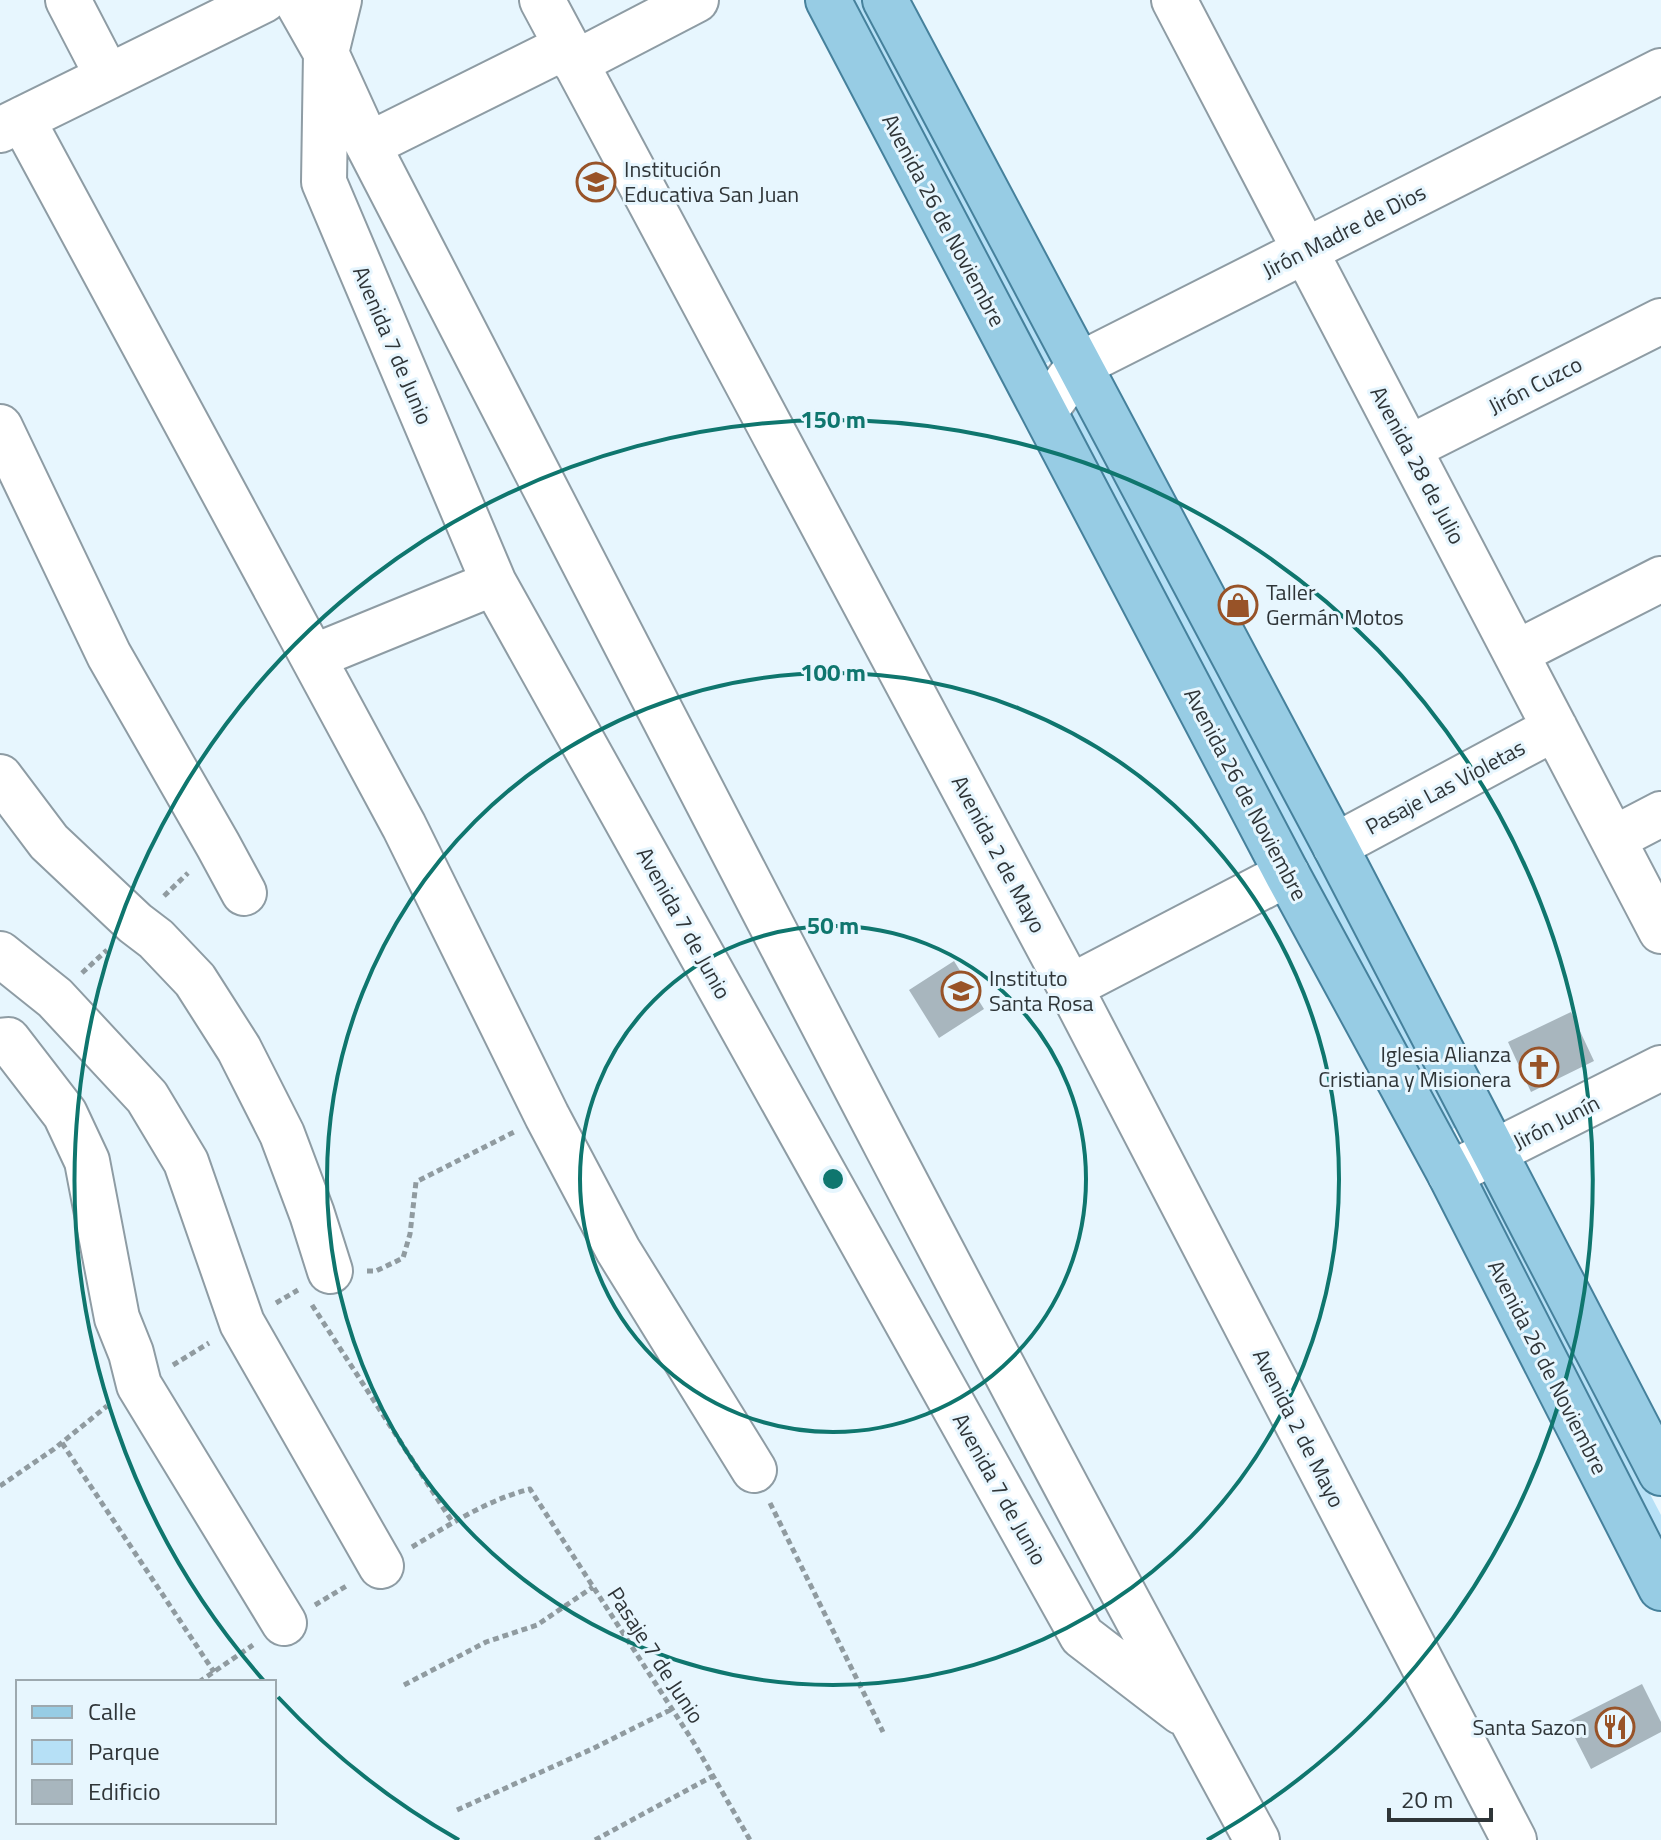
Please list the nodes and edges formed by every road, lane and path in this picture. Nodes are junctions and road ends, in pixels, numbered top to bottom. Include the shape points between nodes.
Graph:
1 (68, 0) edge
2 (264, 0) edge
3 (296, 0) edge
4 (339, 0) edge
5 (542, 0) edge
6 (696, 0) edge
7 (828, 0) edge
8 (885, 0) edge
9 (1174, 0) edge
10 (326, 53) junction
11 (571, 54) junction
12 (1661, 71) edge
13 (108, 77) junction
14 (11, 124) edge
15 (368, 145) junction
16 (1305, 250) junction
17 (1661, 321) edge
18 (1079, 365) junction
19 (1045, 411) junction
20 (0, 427) edge
21 (1409, 448) junction
22 (1661, 579) edge
23 (494, 583) junction
24 (1516, 653) junction
25 (313, 657) junction
26 (1555, 728) junction
27 (0, 777) edge
28 (1661, 814) edge
29 (1613, 839) junction
30 (1335, 846) junction
31 (1287, 874) junction
32 (244, 893) dead end
33 (1661, 931) edge
34 (0, 954) edge
35 (1070, 987) junction
36 (0, 1041) edge
37 (1661, 1068) edge
38 (1496, 1153) junction
39 (1450, 1174) junction
40 (320, 1286) joint
41 (139, 1385) junction
42 (62, 1443) junction
43 (754, 1470) joint
44 (1661, 1473) edge
45 (0, 1486) edge
46 (530, 1489) dead end
47 (453, 1523) dead end
48 (381, 1566) dead end
49 (593, 1587) junction
50 (1661, 1588) edge
51 (284, 1623) dead end
52 (214, 1672) dead end
53 (404, 1685) dead end
54 (672, 1709) junction
55 (1191, 1719) junction
56 (883, 1732) dead end
57 (713, 1776) junction
58 (457, 1810) dead end
59 (595, 1840) edge
60 (750, 1840) edge
61 (1257, 1840) edge
62 (1514, 1840) edge

1 - 13 street
2 - 13 street
3 - 10 street, Avenida 7 de Junio
4 - 10 street
5 - 11 street, Avenida 2 de Mayo
6 - 11 street
7 - 19 main road, Avenida 26 de Noviembre
8 - 18 main road
9 - 16 street, Avenida 28 de Julio
10 - 15 street, Avenida 7 de Junio
10 - 23 street, Avenida 7 de Junio via 324,182
11 - 15 street
11 - 35 street, Avenida 2 de Mayo
12 - 16 street, Jirón Madre de Dios
13 - 14 street
14 - 25 street
15 - 55 street, Avenida 7 de Junio via 867,1109
16 - 18 street, Jirón Madre de Dios
16 - 21 street, Avenida 28 de Julio
17 - 21 street, Jirón Cuzco
18 - 19 street, Jirón Madre de Dios
18 - 30 main road
19 - 31 main road, Avenida 26 de Noviembre
20 - 32 street via 109,655
21 - 24 street, Avenida 28 de Julio
22 - 24 street
23 - 25 street
23 - 55 street, Avenida 7 de Junio via 1082,1636
24 - 26 street, Avenida 28 de Julio
25 - 43 street via 618,1250
26 - 29 street, Avenida 28 de Julio
26 - 30 street, Pasaje Las Violetas
27 - 40 street via 49,842 195,980 239,1049 282,1134 312,1214
28 - 29 street
29 - 33 street, Avenida 28 de Julio
30 - 38 main road
31 - 35 street
31 - 39 main road, Avenida 26 de Noviembre
34 - 48 street via 55,998 147,1097 186,1162 242,1323
35 - 62 street, Avenida 2 de Mayo
36 - 41 street via 8,1040 65,1114 87,1161 117,1318
37 - 38 street, Jirón Junín
38 - 39 street, Jirón Junín
38 - 44 main road
39 - 50 main road, Avenida 26 de Noviembre
40 - 47 path
41 - 42 path
41 - 51 street
42 - 45 path
42 - 52 path
43 - 56 path
46 - 49 path, Pasaje 7 de Junio
49 - 53 path via 537,1625 486,1642
49 - 54 path, Pasaje 7 de Junio
54 - 57 path, Pasaje 7 de Junio
54 - 58 path
55 - 61 street, Avenida 7 de Junio
57 - 59 path
57 - 60 path, Pasaje 7 de Junio

